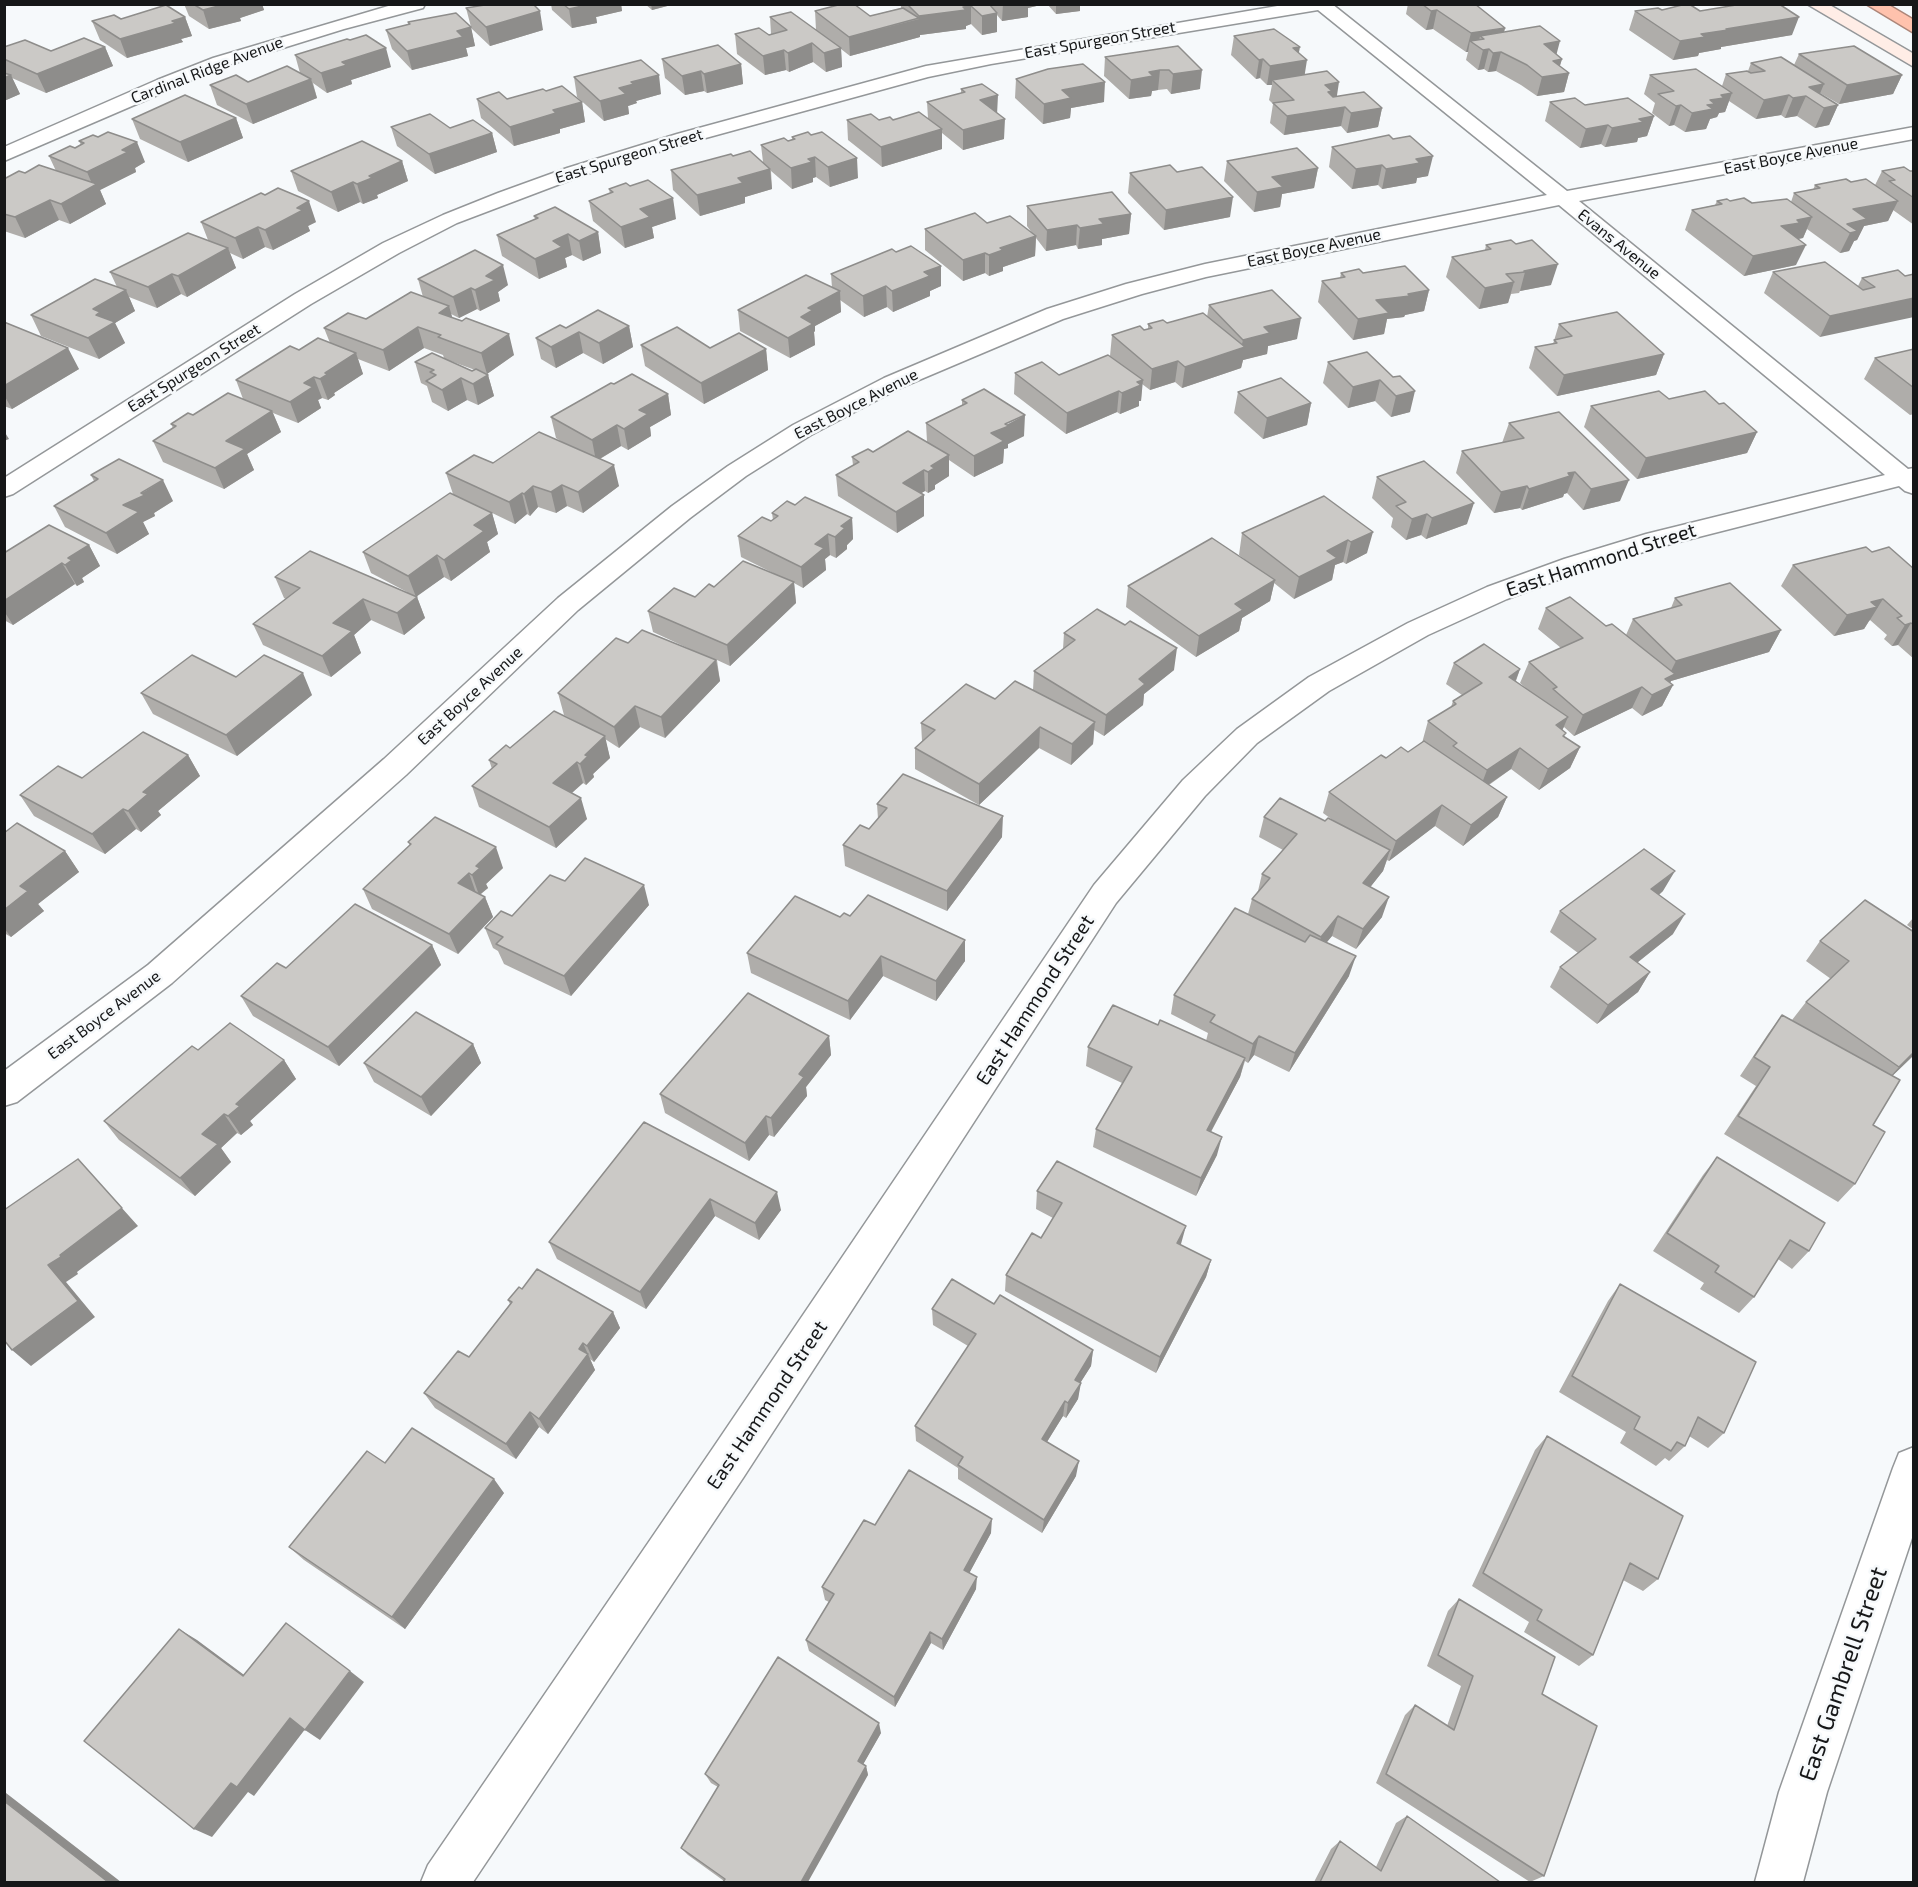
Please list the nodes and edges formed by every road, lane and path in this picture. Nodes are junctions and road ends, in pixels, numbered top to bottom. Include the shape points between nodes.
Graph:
1 (417, 4) edge
2 (1815, 4) edge
3 (1874, 4) edge
4 (1322, 5) edge
5 (1914, 28) edge
6 (1914, 62) edge
7 (1914, 133) edge
8 (4, 155) edge
9 (1563, 198) junction
10 (1910, 480) edge
11 (4, 489) edge
12 (4, 1091) edge
13 (1914, 1468) edge
14 (445, 1882) edge
15 (1779, 1882) edge

1 - 8 street, Cardinal Ridge Avenue via 278,42 219,63
2 - 6 main road
3 - 5 highway
4 - 9 street, Evans Avenue
4 - 11 street, East Spurgeon Street via 926,72 574,172 450,219 391,248 313,293
7 - 9 street, East Boyce Avenue
9 - 10 street, Evans Avenue
9 - 12 street, East Boyce Avenue via 1358,238 1134,289 1055,314 980,344 892,382 802,430 681,512 568,604 395,767 160,974
10 - 14 street, East Hammond Street via 1655,540 1497,593 1418,629 1318,684 1239,744 1194,788 1105,894
13 - 15 street, East Gambrell Street via 1803,1792

